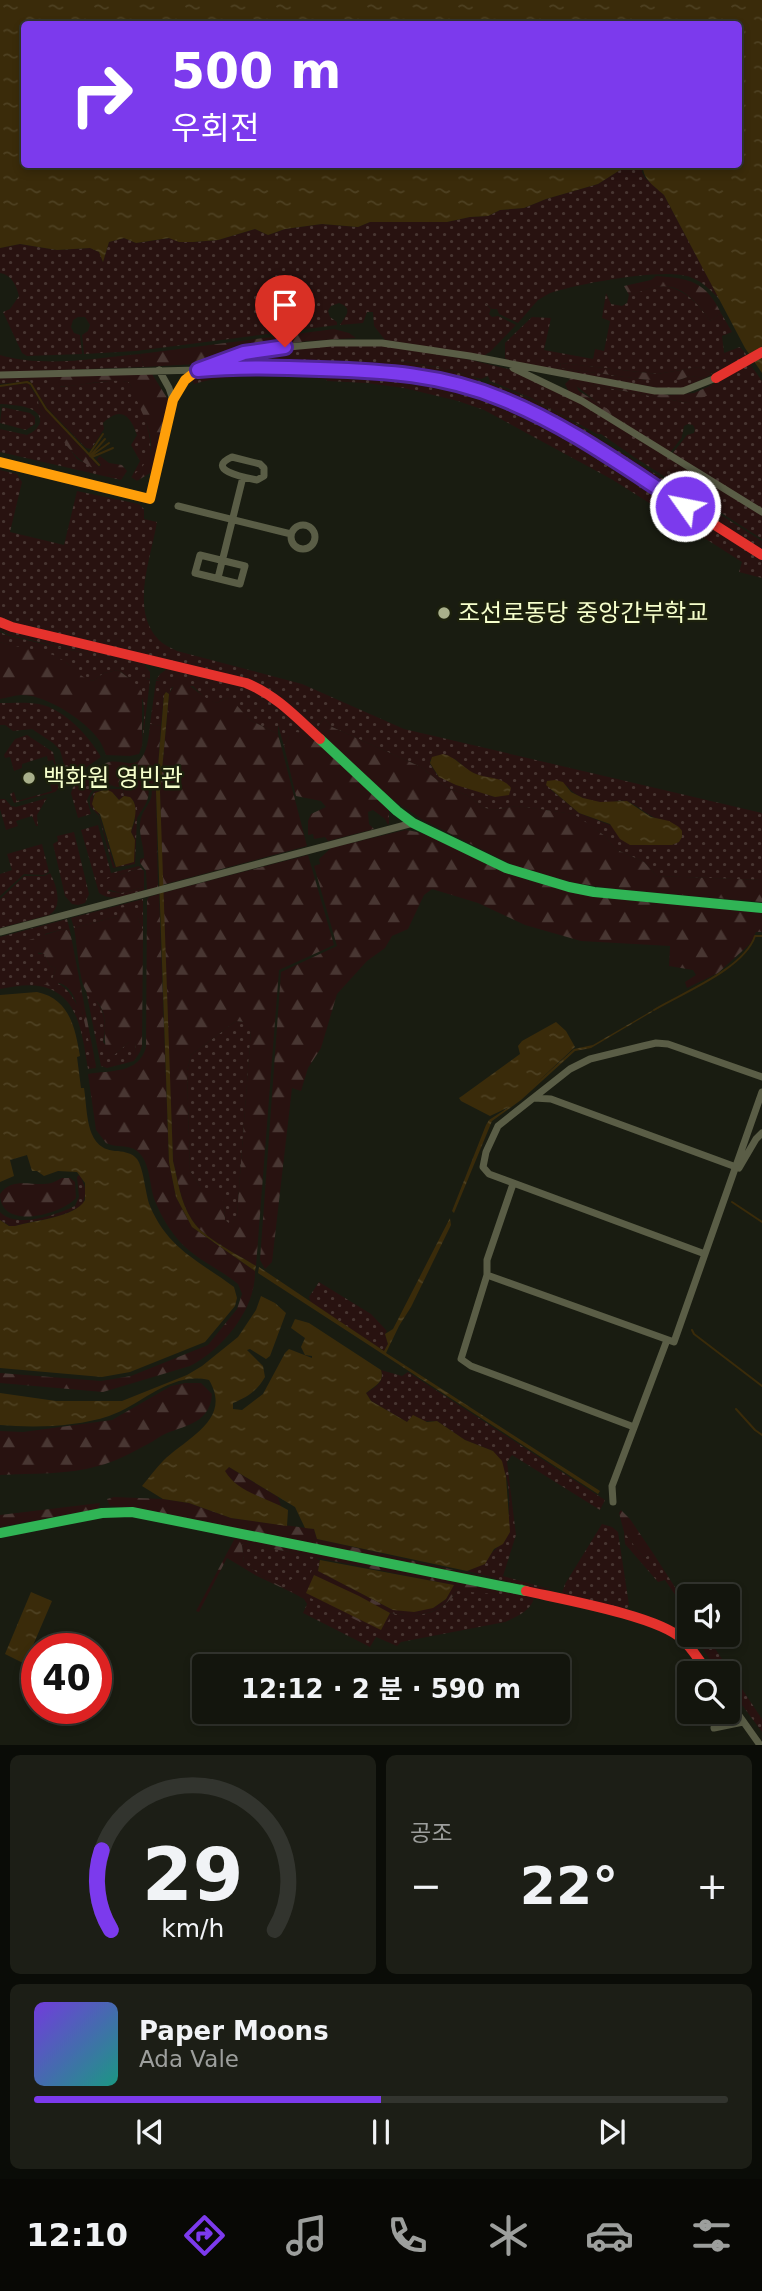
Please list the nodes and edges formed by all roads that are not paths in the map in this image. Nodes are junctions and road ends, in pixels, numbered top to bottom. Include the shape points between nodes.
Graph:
1 (762, 352) edge
2 (503, 364) junction
3 (159, 370) junction
4 (198, 370) junction
5 (564, 374) junction
6 (0, 375) edge
7 (716, 378) joint
8 (560, 390) junction
9 (173, 400) junction
10 (0, 462) edge
11 (243, 477) junction
12 (178, 506) dead end
13 (762, 512) edge
14 (232, 519) junction
15 (291, 534) junction
16 (762, 555) edge
17 (222, 560) junction
18 (218, 578) junction
19 (0, 622) edge
20 (413, 823) junction
21 (762, 908) edge
22 (0, 932) edge
23 (762, 1077) edge
24 (762, 1092) edge
25 (533, 1098) junction
26 (762, 1133) edge
27 (736, 1167) junction
28 (513, 1184) junction
29 (730, 1184) junction
30 (705, 1254) junction
31 (487, 1275) junction
32 (667, 1339) junction
33 (634, 1427) junction
34 (613, 1502) dead end
35 (0, 1533) edge
36 (699, 1661) edge
37 (740, 1718) edge
38 (743, 1722) junction
39 (714, 1728) dead end
40 (760, 1745) edge

1 - 7 street
2 - 4 street via 382,343 332,343 254,351
2 - 5 street
2 - 8 street
3 - 4 street
3 - 6 street
3 - 9 street
4 - 9 street via 185,380
4 - 16 street via 389,371 489,394 563,430
5 - 7 street via 667,392 691,390
5 - 8 street
8 - 13 street
9 - 10 street via 150,499
11 - 11 street via 259,480 264,468 227,459 226,472
11 - 14 street
12 - 14 street
14 - 15 street
14 - 17 street
15 - 15 street via 292,543 299,548 317,540 312,528 305,525
17 - 18 street
17 - 18 street via 200,555 195,573
17 - 18 street via 245,566 240,584
19 - 20 street via 262,690
20 - 21 street via 506,868 569,887
20 - 22 street
23 - 25 street via 656,1043 582,1062
24 - 27 street
25 - 27 street via 551,1099
25 - 28 street via 498,1126 483,1160 486,1172
26 - 29 street
27 - 29 street
28 - 30 street
28 - 31 street via 487,1260
29 - 30 street
30 - 32 street via 674,1342
31 - 32 street
31 - 33 street via 461,1359
32 - 33 street
33 - 34 street via 612,1486
35 - 36 street via 102,1513 132,1512 646,1620 682,1639
37 - 38 street
38 - 39 street
38 - 40 street

